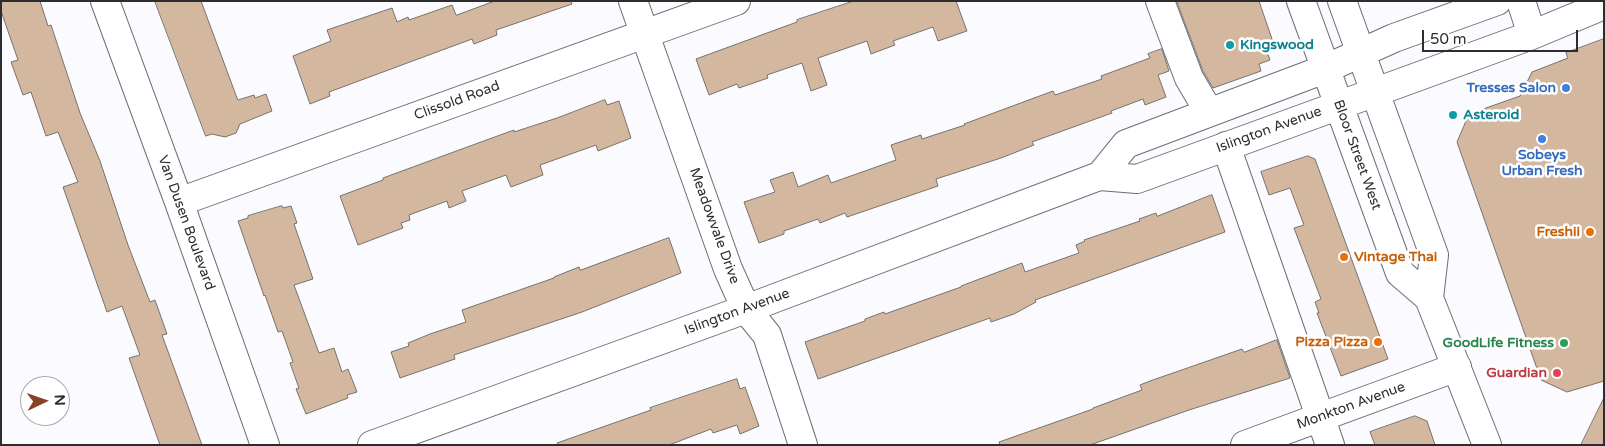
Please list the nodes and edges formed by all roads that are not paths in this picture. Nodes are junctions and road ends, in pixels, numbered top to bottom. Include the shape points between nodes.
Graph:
1 (105, 1) edge
2 (633, 1) edge
3 (736, 1) edge
4 (1160, 1) edge
5 (1301, 1) edge
6 (1342, 1) edge
7 (1497, 1) edge
8 (1521, 1) edge
9 (1604, 5) edge
10 (645, 35) junction
11 (1532, 35) junction
12 (1360, 53) junction
13 (1325, 69) junction
14 (1374, 91) junction
15 (1338, 104) junction
16 (1209, 112) junction
17 (1226, 146) junction
18 (1100, 176) junction
19 (179, 202) junction
20 (1429, 298) junction
21 (746, 309) junction
22 (1457, 367) junction
23 (1320, 416) junction
24 (265, 445) edge
25 (372, 445) edge
26 (803, 445) edge
27 (1245, 445) edge
28 (1330, 445) edge
29 (1486, 445) edge

1 - 19 main road, Van Dusen Boulevard
2 - 10 main road, Meadowvale Drive
3 - 10 main road, Clissold Road
4 - 16 main road via 1189,78
5 - 13 main road, Bloor Street West
6 - 12 main road, Bloor Street West
7 - 12 main road
8 - 11 main road
9 - 11 main road, Islington Avenue
10 - 19 main road, Clissold Road
10 - 21 main road, Meadowvale Drive via 728,269
11 - 14 main road, Islington Avenue
12 - 13 main road
12 - 14 main road, Bloor Street West
13 - 15 main road, Bloor Street West
13 - 16 main road
14 - 15 main road, Islington Avenue
14 - 20 main road, Bloor Street West via 1434,255
15 - 17 main road, Islington Avenue
15 - 20 main road, Bloor Street West via 1400,273
16 - 18 main road via 1126,144
17 - 18 main road, Islington Avenue via 1137,178
17 - 23 main road
18 - 21 main road, Islington Avenue
19 - 24 main road, Van Dusen Boulevard
20 - 22 main road, Bloor Street West
21 - 25 main road, Islington Avenue
21 - 26 main road, Meadowvale Drive via 767,334
22 - 23 main road, Monkton Avenue
22 - 29 main road, Bloor Street West
23 - 27 main road, Monkton Avenue
23 - 28 main road

